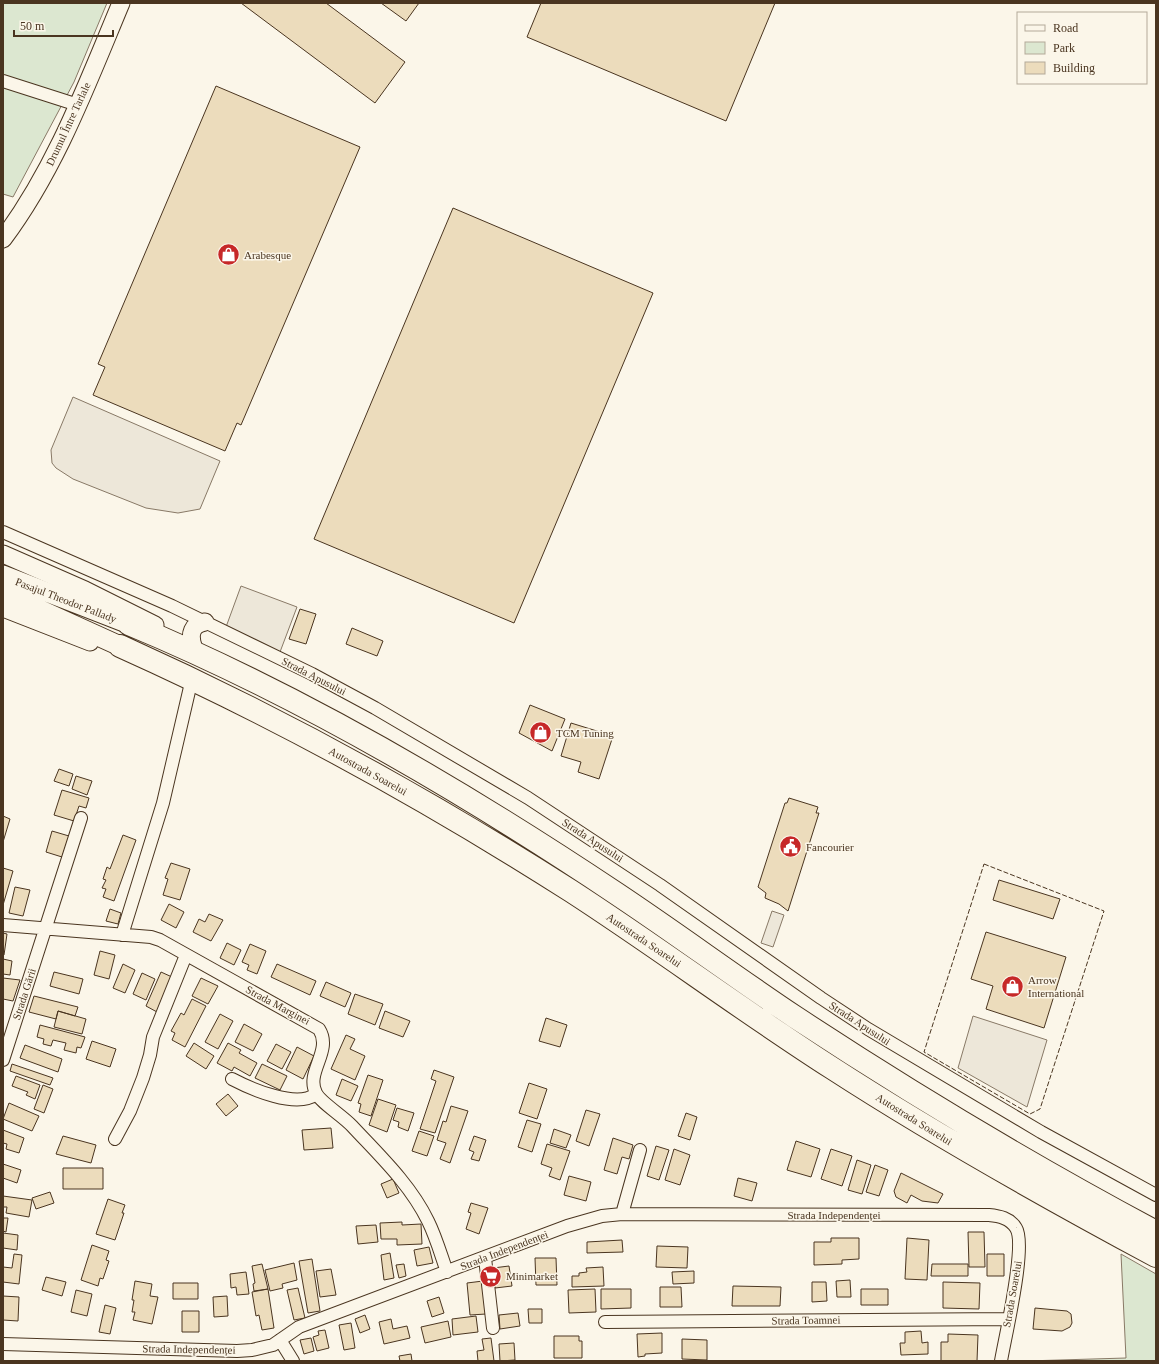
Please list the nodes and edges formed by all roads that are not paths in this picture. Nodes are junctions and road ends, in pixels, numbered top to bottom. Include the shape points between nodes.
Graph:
1 (121, 3) edge
2 (3, 81) edge
3 (78, 104) junction
4 (5, 235) edge
5 (3, 532) edge
6 (3, 554) edge
7 (3, 575) edge
8 (3, 593) edge
9 (3, 608) edge
10 (206, 622) junction
11 (129, 624) joint
12 (120, 646) joint
13 (192, 646) junction
14 (226, 667) junction
15 (190, 687) junction
16 (257, 711) junction
17 (81, 818) dead end
18 (3, 925) edge
19 (45, 928) junction
20 (122, 935) junction
21 (186, 955) junction
22 (8, 1023) edge
23 (3, 1060) edge
24 (232, 1079) dead end
25 (316, 1094) junction
26 (115, 1139) dead end
27 (640, 1150) dead end
28 (1156, 1195) edge
29 (622, 1214) junction
30 (1016, 1228) joint
31 (1156, 1232) edge
32 (1156, 1256) edge
33 (485, 1258) junction
34 (447, 1272) junction
35 (1008, 1319) junction
36 (605, 1322) dead end
37 (493, 1328) dead end
38 (280, 1340) junction
39 (3, 1344) edge
40 (293, 1361) edge
41 (1001, 1361) edge

1 - 3 main road, Drumul Între Tarlale
2 - 3 street
3 - 4 main road, Drumul Între Tarlale via 49,166
5 - 10 street, Strada Apusului
6 - 13 main road via 99,596
7 - 11 main road, Pasajul Theodor Pallady
8 - 12 main road, Pasajul Theodor Pallady
9 - 15 main road via 93,643
10 - 13 main road via 192,629
10 - 28 street, Strada Apusului via 312,674 461,757 614,854 868,1029 1041,1132
11 - 14 highway, Autostrada Soarelui
12 - 16 highway, Autostrada Soarelui
13 - 14 main road
14 - 31 highway, Autostrada Soarelui via 371,744 519,830 865,1063 1070,1186
15 - 16 main road via 219,700
15 - 20 street via 163,803
16 - 32 highway, Autostrada Soarelui via 386,780 505,850 642,938 764,1024 925,1127 1017,1181
17 - 19 street, Strada Gării
18 - 19 street, Strada Marginei
19 - 20 street, Strada Marginei
19 - 22 street, Strada Gării
20 - 21 street, Strada Marginei via 160,940
21 - 25 street, Strada Marginei via 319,1029 324,1047 313,1078
21 - 26 street via 153,1037 150,1055 136,1095
22 - 23 street, Strada Gării
24 - 25 street via 274,1096 307,1100
25 - 34 street via 349,1123 410,1191 429,1222
27 - 29 street
29 - 30 street, Strada Independenței via 989,1215 1008,1220
29 - 33 street, Strada Independenței via 583,1220
30 - 35 street, Strada Soarelui via 1019,1237 1019,1256
33 - 34 street, Strada Independenței
33 - 37 street
34 - 38 street, Strada Independenței via 299,1326
35 - 36 street, Strada Toamnei
35 - 41 street, Strada Soarelui
38 - 39 street, Strada Independenței via 264,1348 237,1351
38 - 40 street

